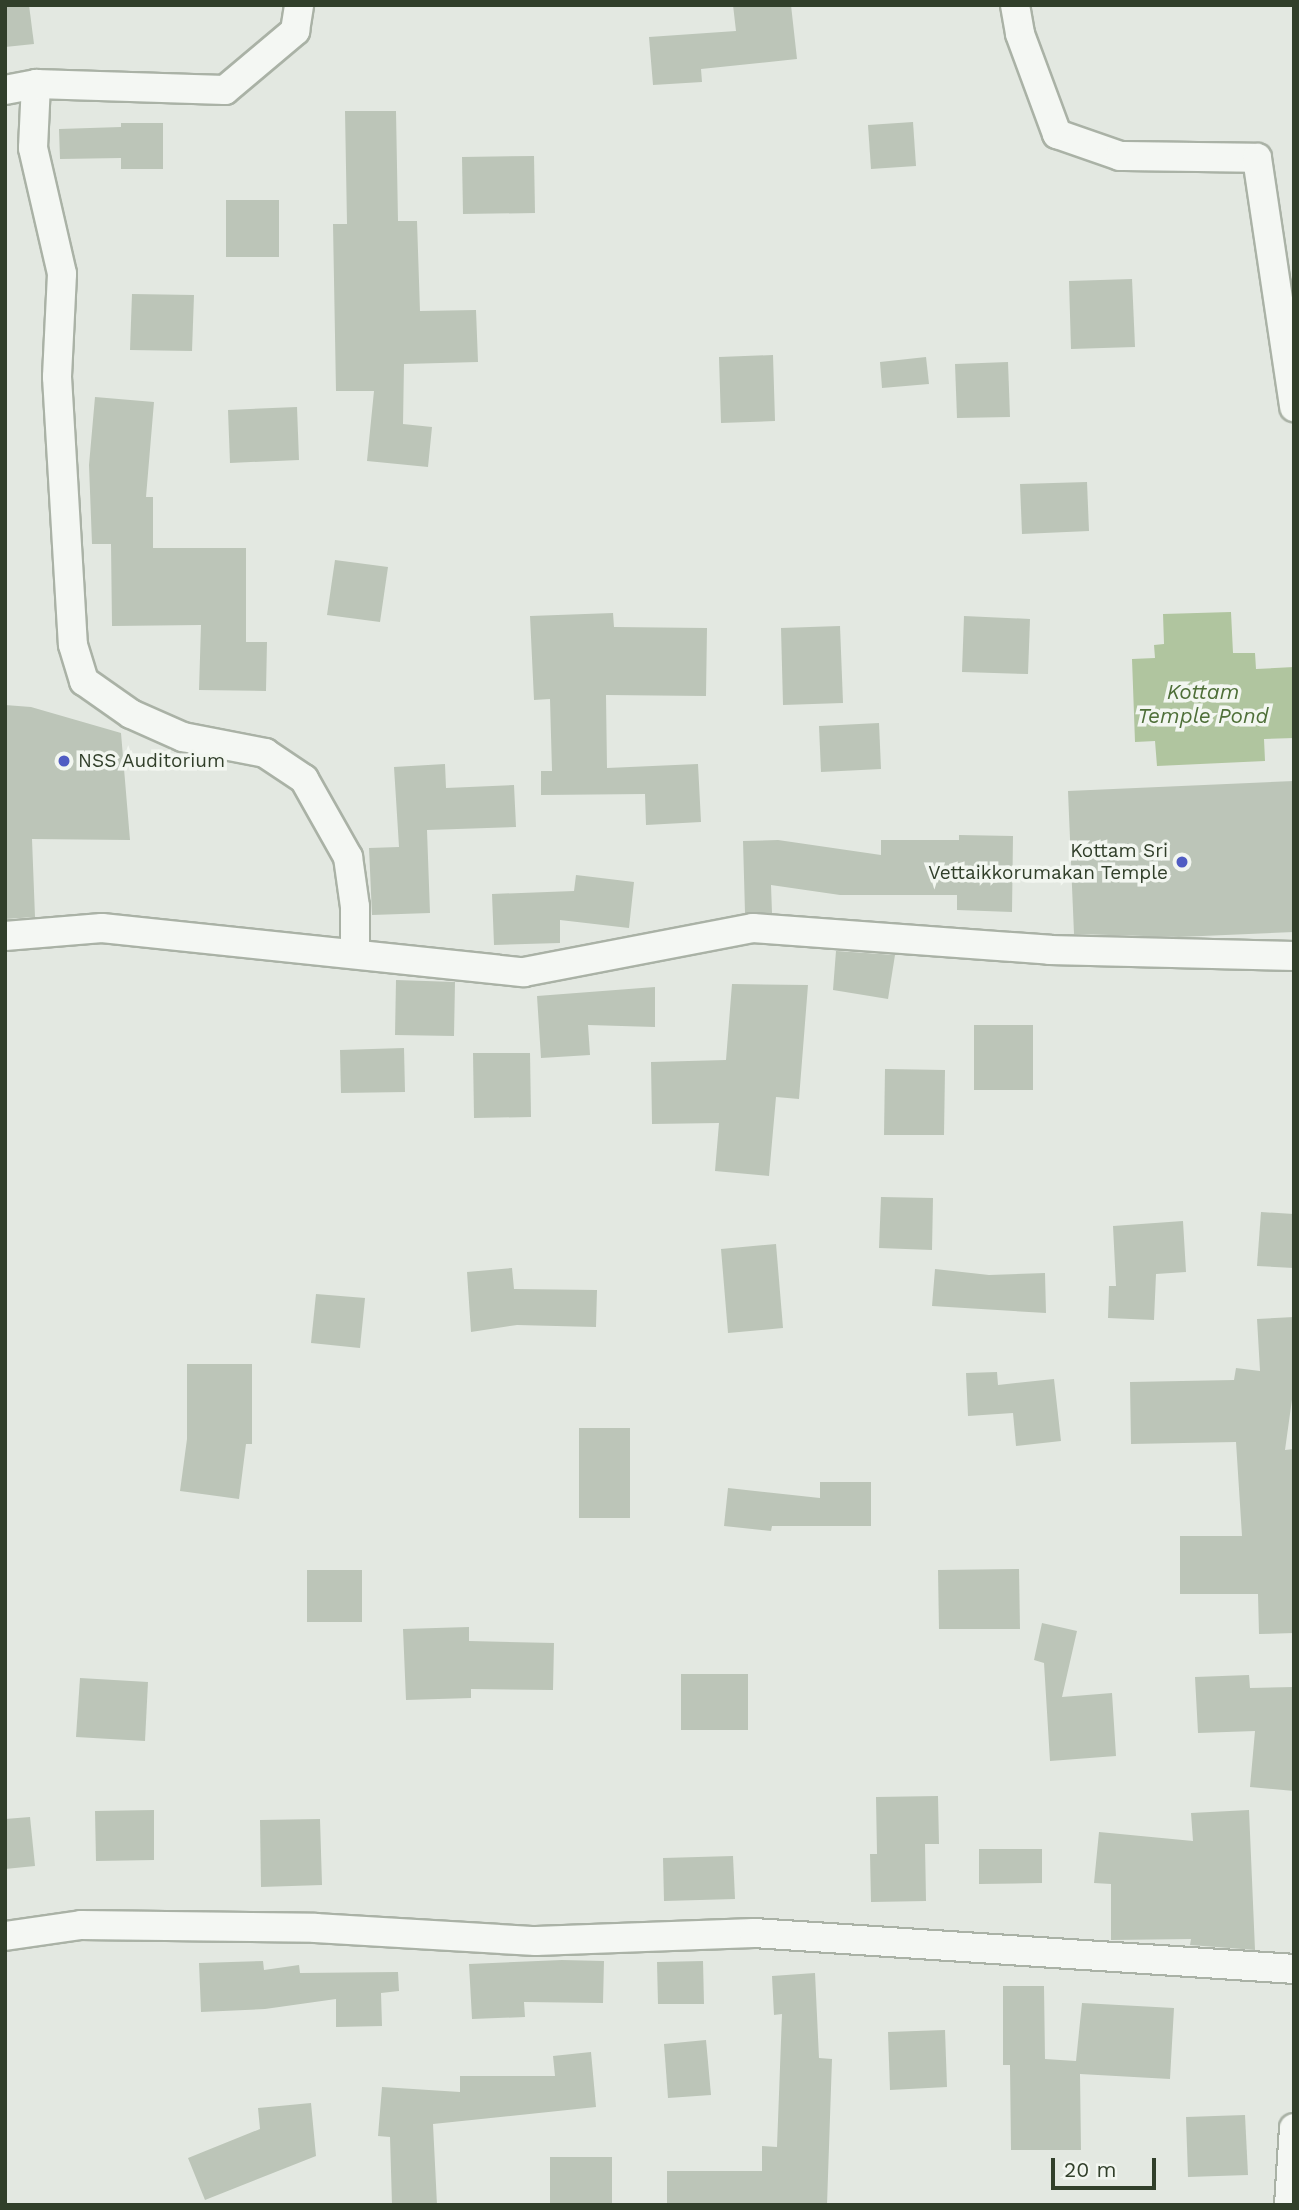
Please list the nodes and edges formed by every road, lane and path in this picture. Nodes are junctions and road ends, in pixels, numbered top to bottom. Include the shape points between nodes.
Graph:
1 (299, 5) edge
2 (1015, 5) edge
3 (36, 84) junction
4 (5, 89) edge
5 (1294, 407) edge
6 (5, 936) edge
7 (355, 954) junction
8 (1294, 956) edge
9 (5, 1936) edge
10 (1294, 1969) edge
11 (1294, 2128) edge
12 (1289, 2205) edge

1 - 3 street via 295,31 225,90
2 - 5 street via 1020,34 1057,134 1120,156 1257,158
3 - 4 street
3 - 7 street via 33,148 62,274 57,377 73,645 84,681 131,714 183,737 265,753 304,779 348,857
6 - 7 street via 103,928
7 - 8 street via 524,972 753,928 1050,950
9 - 10 street via 81,1925 315,1928 536,1941 754,1933
11 - 12 street

